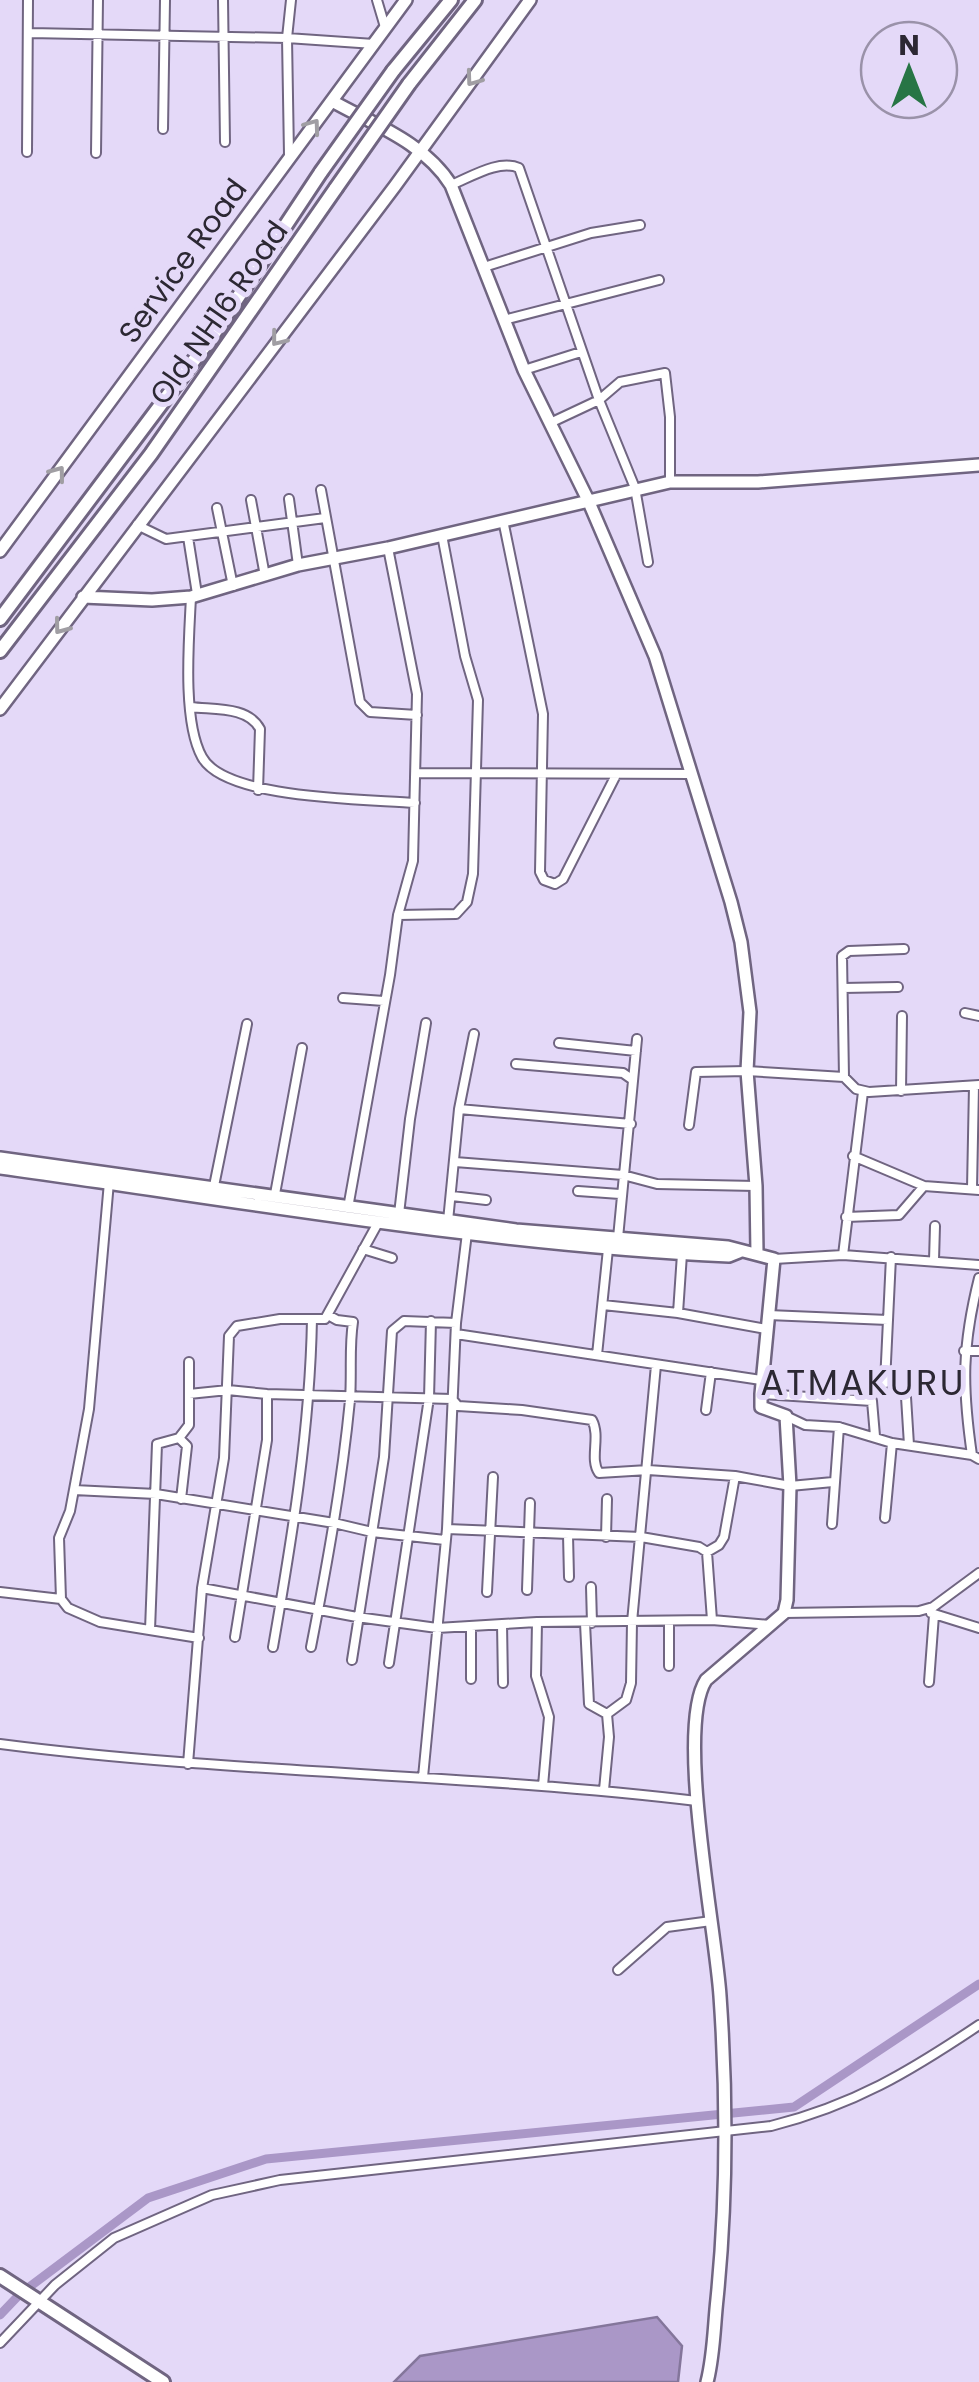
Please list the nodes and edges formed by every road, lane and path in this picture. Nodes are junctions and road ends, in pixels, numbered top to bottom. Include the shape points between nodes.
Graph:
1 (28, 0) edge
2 (98, 0) edge
3 (165, 0) edge
4 (223, 0) edge
5 (291, 0) edge
6 (378, 0) edge
7 (406, 0) edge
8 (451, 0) edge
9 (475, 0) edge
10 (530, 0) edge
11 (385, 27) junction
12 (30, 33) junction
13 (98, 34) junction
14 (165, 36) junction
15 (222, 37) junction
16 (287, 38) junction
17 (374, 44) junction
18 (332, 101) junction
19 (163, 129) dead end
20 (225, 142) dead end
21 (421, 151) junction
22 (28, 152) dead end
23 (96, 154) dead end
24 (289, 158) junction
25 (451, 185) junction
26 (640, 225) dead end
27 (545, 246) junction
28 (484, 267) junction
29 (659, 280) dead end
30 (564, 303) junction
31 (503, 320) junction
32 (581, 352) junction
33 (524, 370) junction
34 (598, 400) junction
35 (550, 423) junction
36 (979, 465) edge
37 (670, 482) junction
38 (635, 488) junction
39 (321, 490) dead end
40 (289, 499) dead end
41 (250, 500) dead end
42 (588, 500) junction
43 (217, 508) dead end
44 (325, 518) junction
45 (503, 520) junction
46 (291, 521) junction
47 (137, 525) junction
48 (256, 526) junction
49 (221, 530) junction
50 (442, 535) junction
51 (188, 537) junction
52 (388, 548) junction
53 (0, 551) edge
54 (332, 558) junction
55 (648, 562) dead end
56 (298, 566) junction
57 (265, 576) junction
58 (232, 586) junction
59 (194, 596) junction
60 (83, 597) junction
61 (0, 618) edge
62 (0, 651) edge
63 (192, 707) junction
64 (0, 709) edge
65 (417, 714) junction
66 (542, 772) junction
67 (417, 773) junction
68 (692, 774) junction
69 (616, 775) junction
70 (477, 776) junction
71 (258, 790) junction
72 (415, 803) junction
73 (398, 915) junction
74 (904, 949) dead end
75 (898, 987) dead end
76 (843, 988) junction
77 (344, 998) dead end
78 (384, 1001) junction
79 (965, 1013) dead end
80 (902, 1016) dead end
81 (979, 1016) edge
82 (426, 1023) dead end
83 (247, 1024) dead end
84 (474, 1034) dead end
85 (637, 1039) dead end
86 (559, 1043) dead end
87 (302, 1048) dead end
88 (636, 1051) junction
89 (516, 1064) dead end
90 (747, 1071) junction
91 (844, 1077) junction
92 (633, 1080) junction
93 (977, 1085) edge
94 (901, 1091) junction
95 (863, 1092) junction
96 (459, 1110) junction
97 (631, 1124) junction
98 (690, 1125) dead end
99 (853, 1156) junction
100 (0, 1158) edge
101 (455, 1162) junction
102 (0, 1168) edge
103 (623, 1175) junction
104 (109, 1178) junction
105 (214, 1186) junction
106 (756, 1186) junction
107 (924, 1186) junction
108 (975, 1189) edge
109 (578, 1191) dead end
110 (275, 1194) junction
111 (620, 1194) junction
112 (452, 1196) junction
113 (486, 1200) dead end
114 (348, 1208) junction
115 (399, 1214) junction
116 (846, 1217) junction
117 (379, 1220) junction
118 (448, 1221) junction
119 (934, 1226) dead end
120 (467, 1228) junction
121 (613, 1244) junction
122 (363, 1249) junction
123 (757, 1253) junction
124 (682, 1254) junction
125 (734, 1254) junction
126 (843, 1255) junction
127 (890, 1257) junction
128 (392, 1258) dead end
129 (774, 1259) junction
130 (934, 1260) junction
131 (979, 1266) edge
132 (979, 1278) edge
133 (602, 1305) junction
134 (678, 1313) junction
135 (328, 1315) junction
136 (767, 1315) junction
137 (312, 1319) junction
138 (888, 1320) junction
139 (431, 1321) junction
140 (456, 1323) junction
141 (766, 1329) junction
142 (456, 1334) junction
143 (964, 1351) junction
144 (979, 1352) edge
145 (597, 1355) junction
146 (189, 1362) dead end
147 (656, 1365) junction
148 (711, 1372) junction
149 (761, 1380) junction
150 (885, 1384) dead end
151 (228, 1390) junction
152 (189, 1394) junction
153 (267, 1394) junction
154 (760, 1394) junction
155 (308, 1395) junction
156 (350, 1396) junction
157 (388, 1396) junction
158 (906, 1397) dead end
159 (428, 1398) junction
160 (452, 1399) junction
161 (706, 1410) dead end
162 (786, 1416) junction
163 (838, 1427) junction
164 (876, 1436) junction
165 (179, 1438) junction
166 (892, 1443) junction
167 (909, 1446) junction
168 (975, 1457) edge
169 (648, 1470) junction
170 (735, 1476) junction
171 (493, 1477) dead end
172 (833, 1482) junction
173 (790, 1486) junction
174 (74, 1490) junction
175 (156, 1494) junction
176 (181, 1499) junction
177 (607, 1499) dead end
178 (216, 1504) junction
179 (530, 1504) dead end
180 (256, 1512) junction
181 (294, 1517) junction
182 (885, 1518) dead end
183 (334, 1523) junction
184 (832, 1524) dead end
185 (447, 1529) junction
186 (490, 1531) junction
187 (372, 1532) junction
188 (529, 1532) junction
189 (568, 1535) junction
190 (410, 1536) junction
191 (641, 1536) junction
192 (606, 1537) junction
193 (445, 1540) junction
194 (707, 1552) junction
195 (979, 1573) edge
196 (569, 1578) dead end
197 (590, 1587) dead end
198 (202, 1588) junction
199 (527, 1590) dead end
200 (0, 1592) edge
201 (487, 1592) dead end
202 (243, 1594) junction
203 (61, 1599) junction
204 (281, 1601) junction
205 (319, 1608) junction
206 (919, 1611) junction
207 (784, 1613) junction
208 (934, 1615) junction
209 (357, 1617) junction
210 (712, 1620) junction
211 (669, 1621) junction
212 (537, 1622) junction
213 (632, 1622) junction
214 (397, 1623) junction
215 (588, 1623) junction
216 (502, 1624) junction
217 (770, 1625) junction
218 (471, 1626) junction
219 (437, 1628) junction
220 (979, 1628) edge
221 (150, 1630) junction
222 (235, 1637) dead end
223 (199, 1638) junction
224 (273, 1647) dead end
225 (312, 1648) dead end
226 (352, 1660) dead end
227 (389, 1663) dead end
228 (669, 1666) dead end
229 (471, 1678) dead end
230 (503, 1682) dead end
231 (929, 1682) dead end
232 (607, 1714) junction
233 (0, 1744) edge
234 (188, 1764) junction
235 (424, 1777) junction
236 (543, 1786) junction
237 (604, 1790) junction
238 (697, 1801) junction
239 (712, 1921) junction
240 (618, 1970) dead end
241 (979, 2024) edge
242 (725, 2128) junction
243 (1, 2277) edge
244 (38, 2301) junction
245 (0, 2343) edge
246 (163, 2382) edge
247 (707, 2382) edge

1 - 12 street
2 - 13 street
3 - 14 street
4 - 15 street
5 - 16 street
6 - 11 street
7 - 11 street, Service Road
8 - 61 main road, Old NH16 Road, bridge
9 - 62 main road, Old NH16 Road, bridge via 150,454
10 -> 21 street
11 - 17 street, Service Road
12 - 13 street
12 - 22 street
13 - 14 street
13 - 23 street
14 - 15 street
14 - 19 street
15 - 16 street
15 - 20 street
16 - 17 street
16 - 24 street
17 - 18 street, Service Road
18 - 21 street
24 -> 18 street, Service Road
21 - 25 street
21 -> 47 street
53 -> 24 street, Service Road
25 - 27 street via 498,166 519,168
25 - 28 street
26 - 27 street
27 - 28 street
27 - 30 street
28 - 31 street
29 - 30 street
30 - 31 street
30 - 32 street
31 - 33 street
32 - 33 street
32 - 34 street
33 - 35 street
34 - 35 street
34 - 37 street via 620,382 665,373
34 - 38 street
35 - 42 street
36 - 37 street
37 - 38 street
38 - 42 street
38 - 55 street
39 - 44 street
40 - 46 street
41 - 48 street
42 - 45 street
42 - 68 street via 655,656
43 - 49 street
44 - 46 street
44 - 54 street
45 - 50 street
45 - 66 street via 540,696
46 - 48 street
46 - 56 street
47 - 51 street via 160,538
47 - 60 street
48 - 49 street
48 - 57 street
49 - 51 street
49 - 58 street
50 - 52 street
50 - 70 street via 478,700
51 - 59 street
52 - 54 street
52 - 65 street
54 - 56 street
54 - 65 street via 360,702 370,712
56 - 57 street
57 - 58 street
58 - 59 street
59 - 60 street
59 - 63 street
60 -> 64 street
63 - 71 street via 204,761
63 - 71 street via 256,721
65 - 67 street
66 - 69 street
66 - 69 street via 540,872 555,884
66 - 70 street
67 - 70 street
67 - 72 street
68 - 69 street
68 - 90 street via 741,942 750,1012
70 - 73 street via 468,902 456,914
71 - 72 street
72 - 73 street via 413,861
73 - 78 street
74 - 76 street via 845,952
75 - 76 street
76 - 91 street
77 - 78 street
78 - 114 street
79 - 81 street
80 - 94 street
82 - 115 street
83 - 105 street
84 - 96 street
85 - 88 street
86 - 88 street
87 - 110 street
88 - 92 street
89 - 92 street
90 - 91 street
90 - 98 street via 696,1072
90 - 106 street
91 - 95 street
92 - 97 street
93 - 94 street
93 - 108 street
94 - 95 street
95 - 99 street
96 - 97 street
96 - 101 street
97 - 103 street
99 - 107 street
99 - 116 street
100 - 104 street
101 - 103 street
101 - 112 street
102 - 104 street
103 - 106 street via 657,1184
103 - 111 street
104 - 105 street
104 - 117 street
104 - 174 street via 89,1409
105 - 110 street
106 - 123 street
107 - 108 street
107 - 116 street via 899,1215
109 - 111 street
110 - 114 street
111 - 121 street
112 - 113 street
112 - 118 street
114 - 115 street
115 - 118 street
116 - 126 street
117 - 120 street
117 - 122 street
118 - 120 street
119 - 130 street
120 - 121 street
120 - 140 street
121 - 124 street
121 - 125 street via 728,1246
121 - 133 street
122 - 128 street
122 - 135 street
123 - 125 street
123 - 129 street
124 - 125 street
124 - 134 street
126 - 127 street
126 - 129 street
127 - 130 street
127 - 138 street
129 - 136 street
130 - 131 street
132 - 143 street
133 - 134 street
133 - 145 street
134 - 141 street
135 - 137 street
135 - 156 street via 353,1322
136 - 138 street
136 - 141 street
137 - 151 street via 236,1326 229,1336
137 - 155 street
138 - 150 street
139 - 140 street
139 - 157 street via 400,1322 392,1331
139 - 159 street
140 - 142 street
141 - 149 street
142 - 145 street
142 - 160 street
143 - 144 street
143 - 168 street
145 - 147 street
146 - 152 street
147 - 148 street
147 - 169 street
148 - 149 street
148 - 161 street
149 - 154 street
151 - 152 street
151 - 153 street
151 - 178 street
152 - 165 street via 189,1426
153 - 155 street
153 - 180 street
154 - 162 street via 761,1406
154 - 164 street via 872,1402
155 - 156 street
155 - 181 street
156 - 157 street
156 - 183 street
157 - 159 street
157 - 187 street
158 - 167 street
159 - 160 street
159 - 190 street
160 - 169 street via 458,1406 592,1420 596,1471
160 - 185 street
162 - 163 street
162 - 173 street
163 - 164 street
163 - 172 street
164 - 166 street
165 - 175 street via 156,1444
165 - 176 street via 187,1446
166 - 167 street
166 - 182 street
167 - 168 street
169 - 170 street
169 - 191 street
170 - 173 street
170 - 194 street via 724,1537
171 - 186 street
172 - 173 street
172 - 184 street
173 - 207 street
174 - 175 street
174 - 203 street via 58,1538
175 - 176 street
175 - 221 street
176 - 178 street
177 - 192 street
178 - 180 street
178 - 198 street
179 - 188 street
180 - 181 street
180 - 202 street
181 - 183 street
181 - 204 street
183 - 187 street
183 - 205 street
185 - 186 street
185 - 193 street
186 - 188 street
186 - 201 street
187 - 190 street
187 - 209 street
188 - 189 street
188 - 199 street
189 - 192 street
189 - 196 street
190 - 193 street
190 - 214 street
191 - 192 street
191 - 194 street
191 - 213 street
193 - 219 street
194 - 210 street
195 - 206 street
197 - 215 street
198 - 202 street
198 - 223 street
200 - 203 street
202 - 204 street
202 - 222 street
203 - 221 street via 100,1622
204 - 205 street
204 - 224 street
205 - 209 street
205 - 225 street
206 - 207 street
206 - 208 street
207 - 217 street
208 - 220 street
208 - 231 street
209 - 214 street
209 - 226 street
210 - 211 street
210 - 217 street
211 - 213 street
211 - 228 street
212 - 215 street
212 - 216 street
212 - 236 street via 536,1676 549,1717
213 - 215 street
213 - 232 street via 631,1683 626,1700
214 - 219 street
214 - 227 street
215 - 232 street via 589,1704
216 - 218 street
216 - 230 street
217 - 238 street via 700,1690 694,1713
218 - 219 street
218 - 229 street
219 - 235 street
221 - 223 street
223 - 234 street
232 - 237 street
233 - 234 street
234 - 235 street
235 - 236 street
236 - 237 street
237 - 238 street
238 - 239 street
239 - 240 street via 667,1927
239 - 242 street
241 - 242 street via 874,2091 803,2118
242 - 244 street via 280,2180 212,2195 114,2238
242 - 247 street via 722,2249
243 - 244 main road
244 - 245 street
244 - 246 main road

